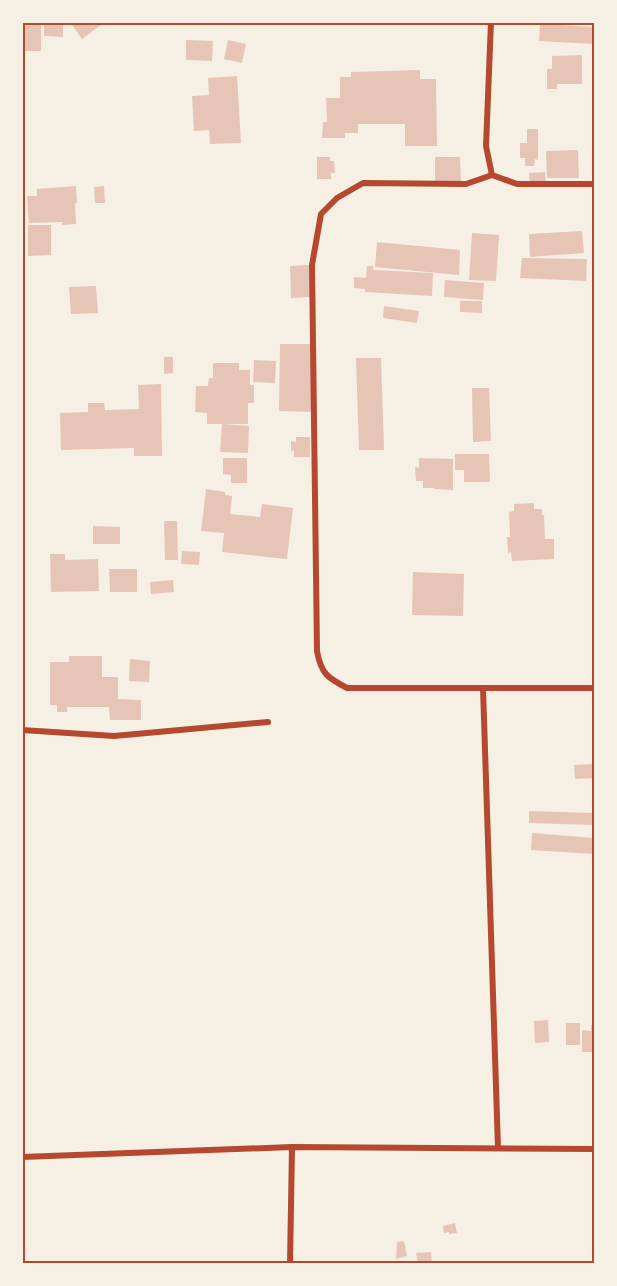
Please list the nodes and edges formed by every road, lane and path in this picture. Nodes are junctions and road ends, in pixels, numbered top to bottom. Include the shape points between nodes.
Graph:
1 (491, 22) edge
2 (492, 175) junction
3 (594, 184) edge
4 (483, 688) junction
5 (594, 688) edge
6 (268, 722) dead end
7 (22, 730) edge
8 (292, 1146) junction
9 (498, 1148) junction
10 (594, 1149) edge
11 (22, 1157) edge
12 (290, 1263) edge

1 - 2 street via 486,146
2 - 3 street via 517,184
2 - 4 street via 466,184 363,183 337,198 321,214 312,265 319,664 327,677 347,688
4 - 5 street
4 - 9 street
6 - 7 street via 114,736
8 - 9 street
8 - 11 street
8 - 12 street
9 - 10 street

